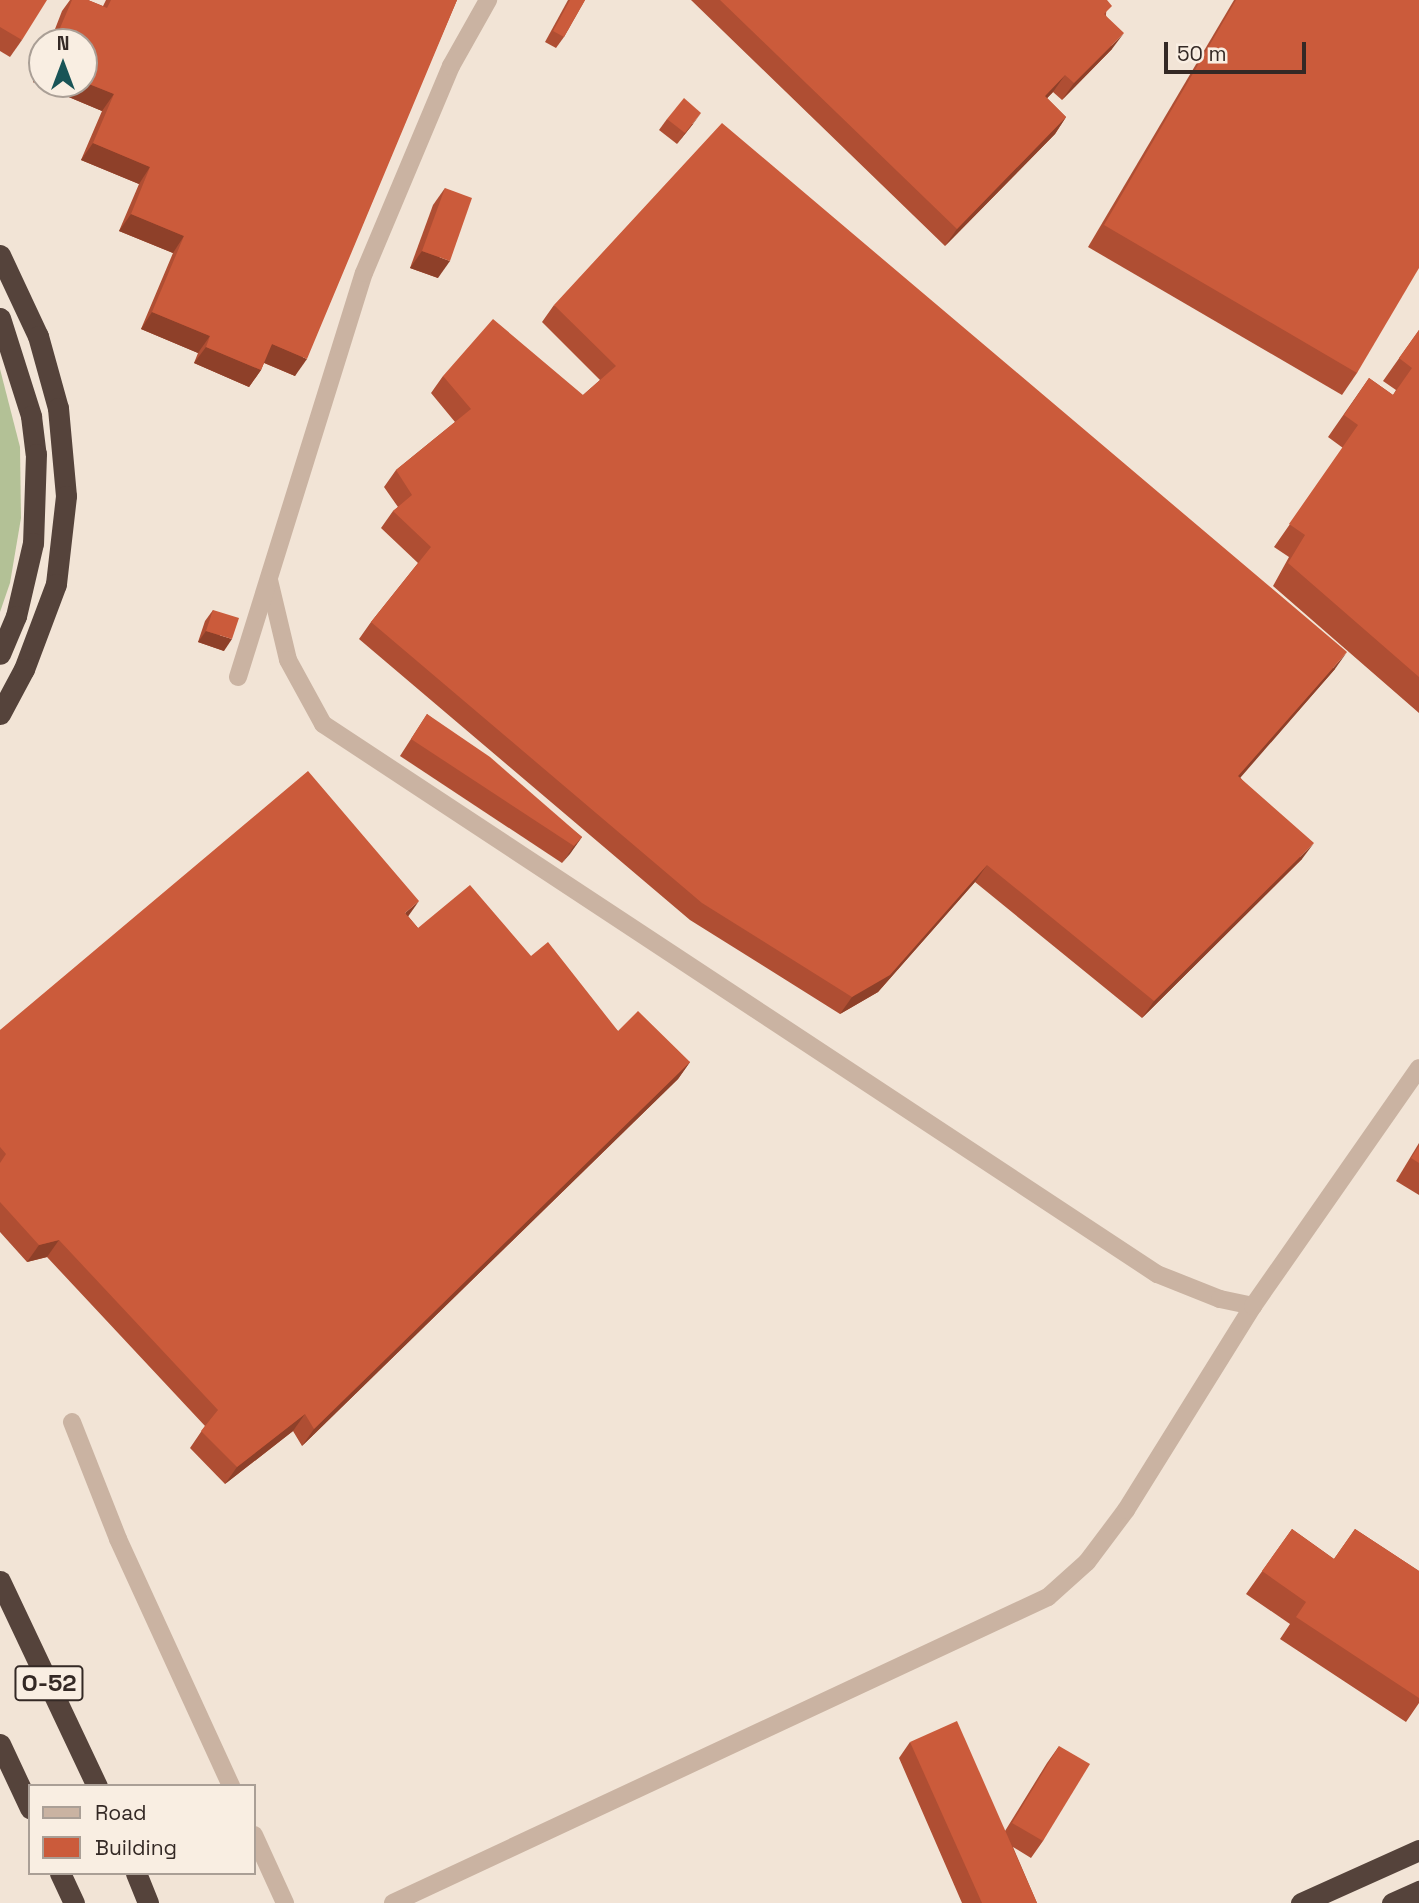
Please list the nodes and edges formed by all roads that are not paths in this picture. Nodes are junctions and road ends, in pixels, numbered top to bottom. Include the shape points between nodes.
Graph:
1 (488, 0) edge
2 (0, 255) edge
3 (0, 318) edge
4 (269, 580) junction
5 (0, 654) edge
6 (238, 677) dead end
7 (0, 714) edge
8 (1419, 1068) edge
9 (1253, 1306) junction
10 (72, 1422) dead end
11 (0, 1581) edge
12 (0, 1744) edge
13 (96, 1784) edge
14 (230, 1784) edge
15 (28, 1804) edge
16 (256, 1839) edge
17 (1419, 1850) edge
18 (61, 1875) edge
19 (137, 1875) edge
20 (74, 1903) edge
21 (148, 1903) edge
22 (285, 1903) edge
23 (393, 1903) edge
24 (1301, 1903) edge

1 - 4 street via 451,66 364,273
2 - 7 highway via 38,335 58,408 66,496 56,584 24,669
3 - 5 highway via 30,416 36,454 33,543 16,616
4 - 6 street
4 - 9 street via 288,660 323,724 1157,1274 1220,1299
8 - 9 street
9 - 23 street via 1126,1510 1087,1562 1048,1597
10 - 14 street via 118,1539
11 - 13 highway, O-52
12 - 15 highway
16 - 22 street
17 - 24 highway
18 - 20 highway
19 - 21 highway

